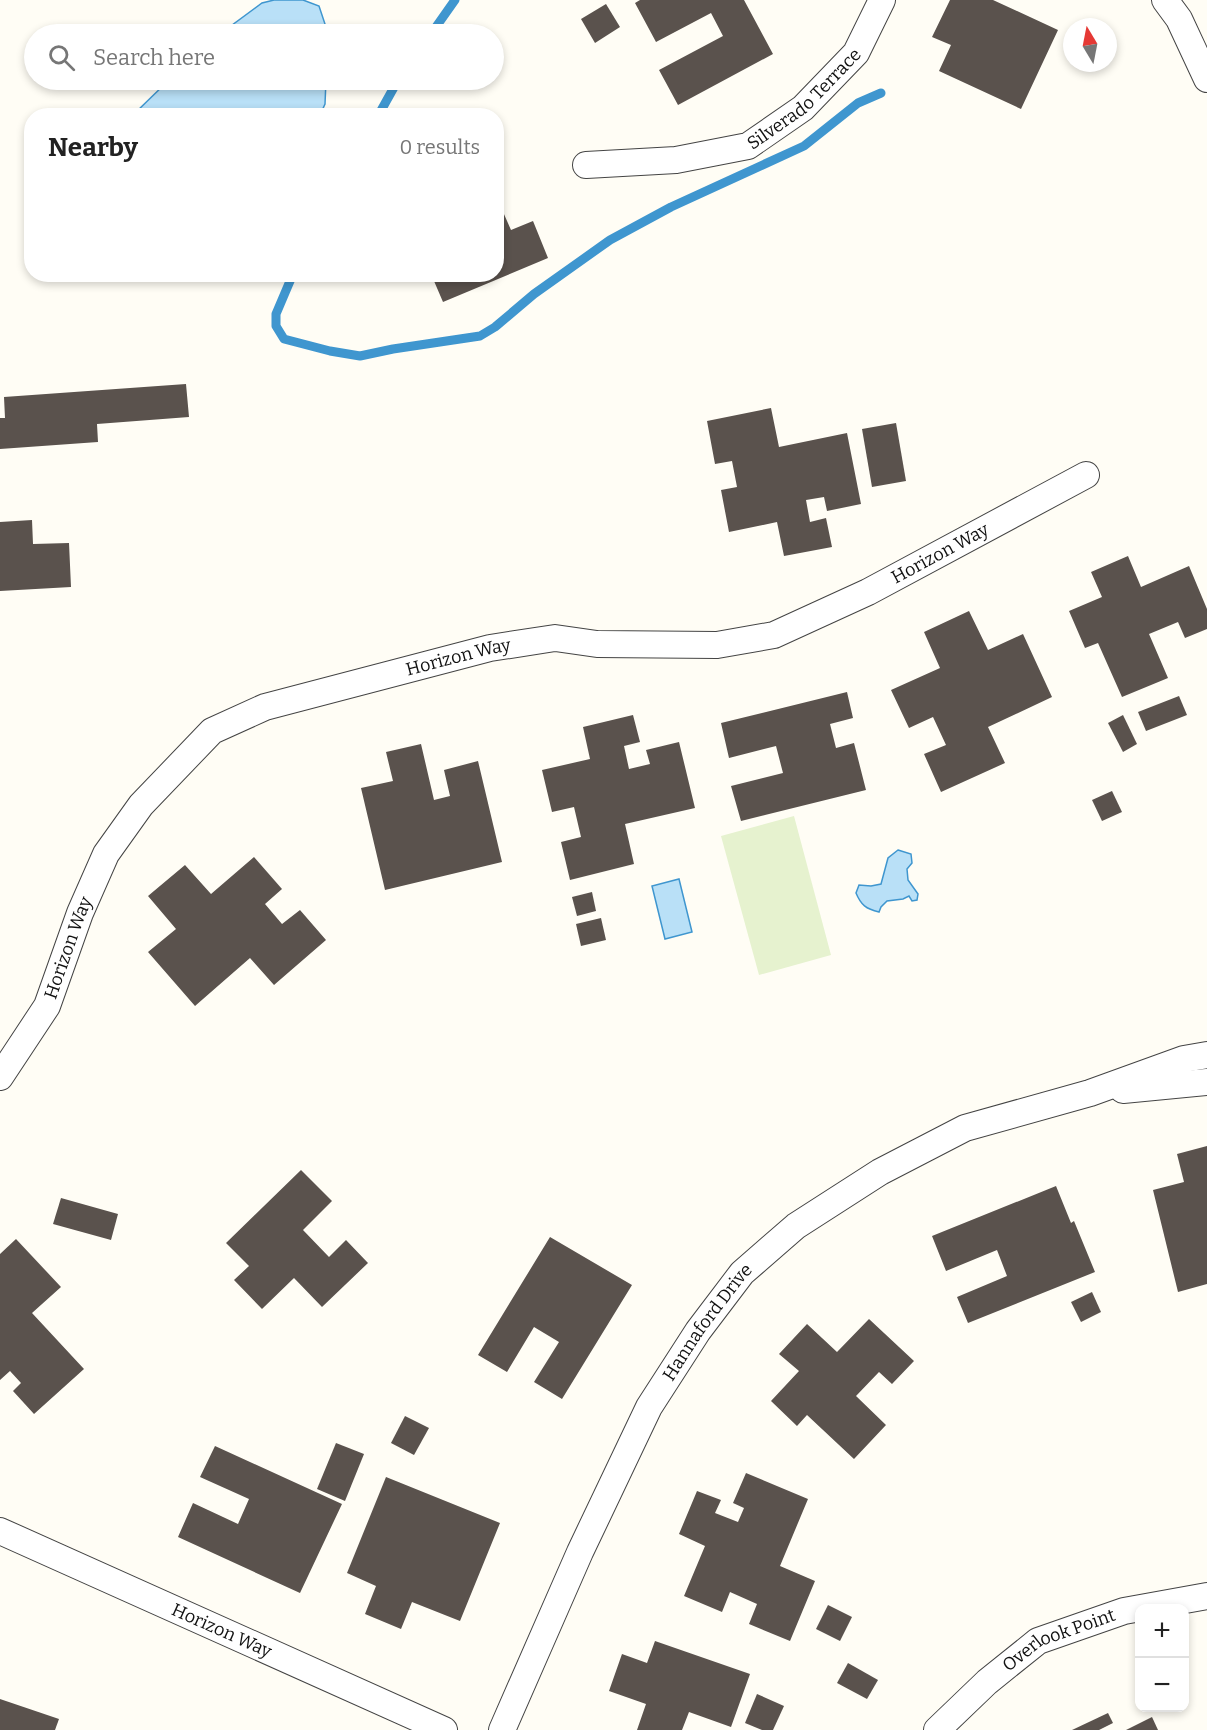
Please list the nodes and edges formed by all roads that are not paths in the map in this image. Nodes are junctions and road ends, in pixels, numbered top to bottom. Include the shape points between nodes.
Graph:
1 (882, 0) edge
2 (1165, 0) edge
3 (1207, 79) edge
4 (586, 165) dead end
5 (1086, 475) dead end
6 (1207, 1055) edge
7 (0, 1077) edge
8 (1207, 1082) edge
9 (1090, 1093) junction
10 (0, 1531) edge
11 (1207, 1596) edge
12 (444, 1730) edge
13 (502, 1730) edge
14 (937, 1730) edge

1 - 4 street, Silverado Terrace via 856,53 803,108 748,146 676,160
2 - 3 street via 1179,19
5 - 7 street, Horizon Way via 868,592 774,635 717,645 597,644 555,638 490,648 265,707 212,731 141,805 105,855 47,1006
6 - 9 street, Hannaford Drive via 1184,1059
8 - 9 street, Hannaford Drive
9 - 13 street, Hannaford Drive via 965,1128 889,1167 796,1226 742,1273 698,1331 649,1407
10 - 12 street, Horizon Way
11 - 14 street, Overlook Point via 1124,1611 1038,1641

